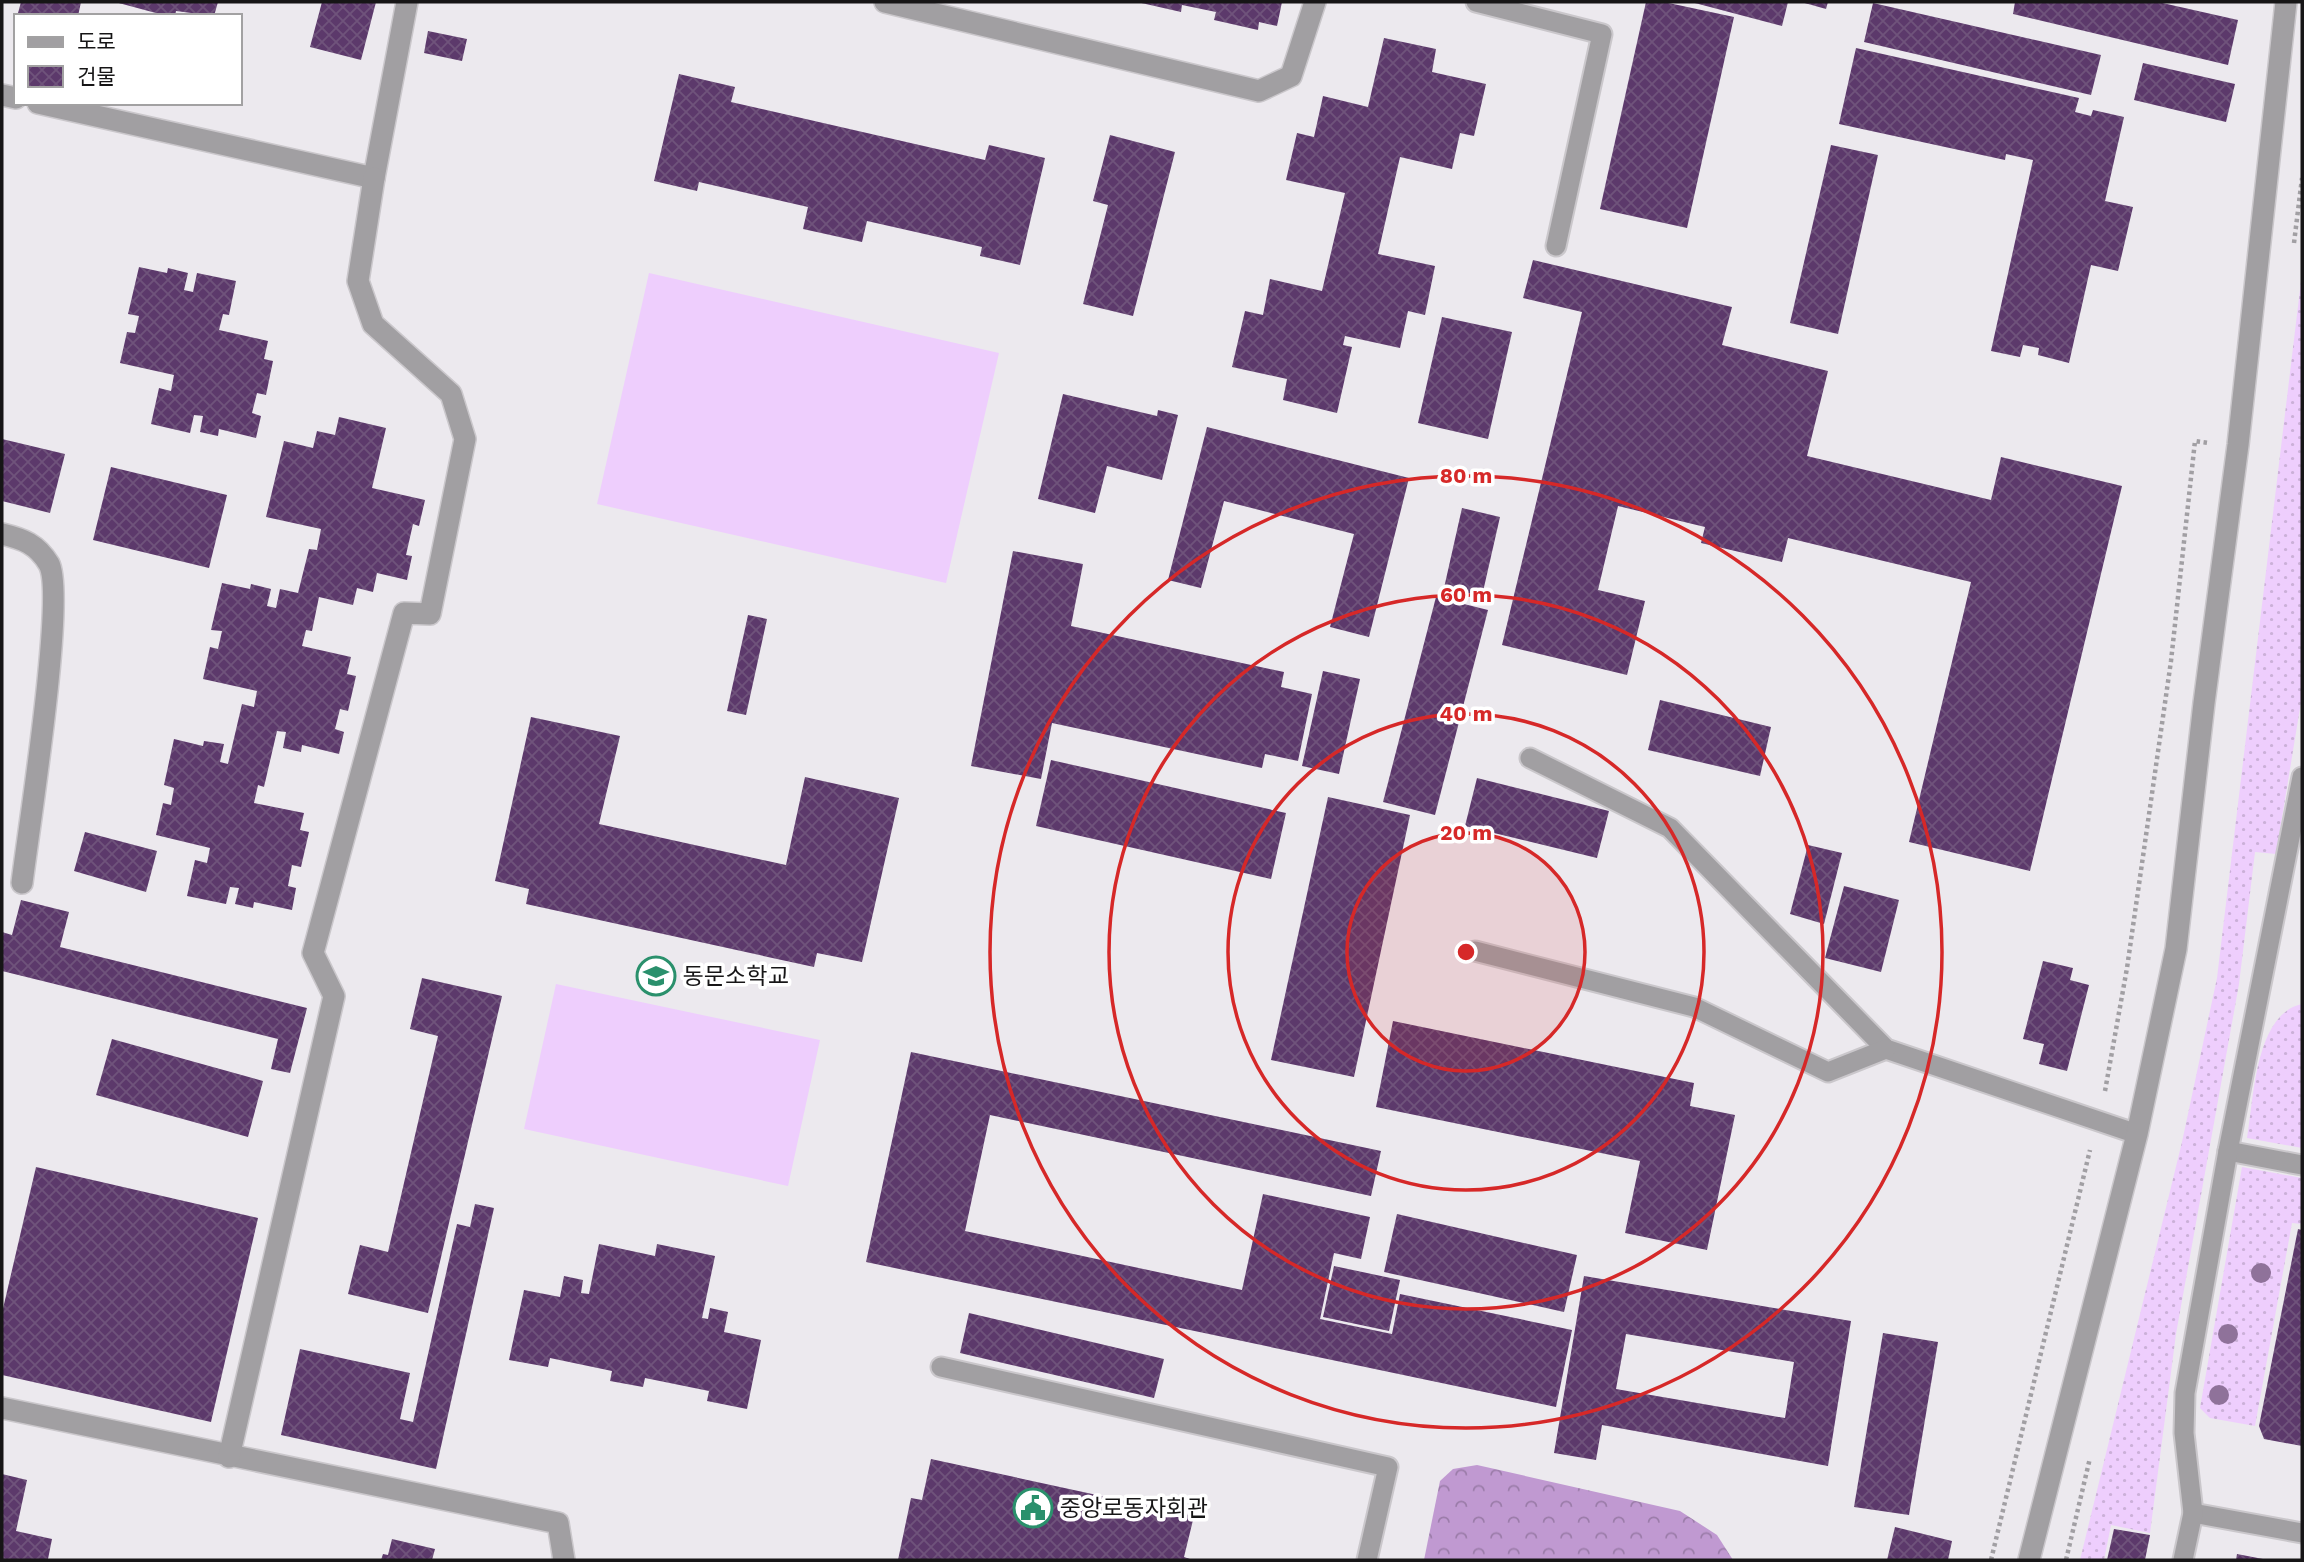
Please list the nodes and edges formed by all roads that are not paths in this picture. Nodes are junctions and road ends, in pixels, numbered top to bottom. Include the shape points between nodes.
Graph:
1 (407, 2) edge
2 (885, 2) edge
3 (1315, 2) edge
4 (1476, 2) edge
5 (2286, 2) edge
6 (47, 105) edge
7 (374, 178) junction
8 (1556, 246) dead end
9 (2, 534) edge
10 (1530, 758) dead end
11 (2302, 777) edge
12 (22, 883) dead end
13 (1475, 951) dead end
14 (1886, 1049) junction
15 (2137, 1134) junction
16 (2228, 1152) junction
17 (2302, 1165) edge
18 (941, 1367) dead end
19 (2, 1408) edge
20 (229, 1457) junction
21 (2193, 1514) junction
22 (2302, 1533) edge
23 (565, 1560) edge
24 (1367, 1560) edge
25 (2029, 1560) edge
26 (2183, 1560) edge

1 - 7 street
2 - 3 street via 1259,91 1291,76
4 - 8 lane via 1602,34
5 - 15 street via 2176,949
6 - 7 street
7 - 20 street via 358,281 373,324 451,394 465,439 430,614 404,613 313,953 334,996
9 - 12 street via 30,542 50,566 55,613
10 - 14 lane via 1670,828
11 - 16 lane
13 - 14 lane via 1693,1007 1828,1072
14 - 15 lane
15 - 25 street
16 - 17 lane
16 - 21 lane via 2185,1393 2184,1433
18 - 24 lane via 1388,1466
19 - 20 street
20 - 23 street via 558,1523
21 - 22 lane
21 - 26 lane

